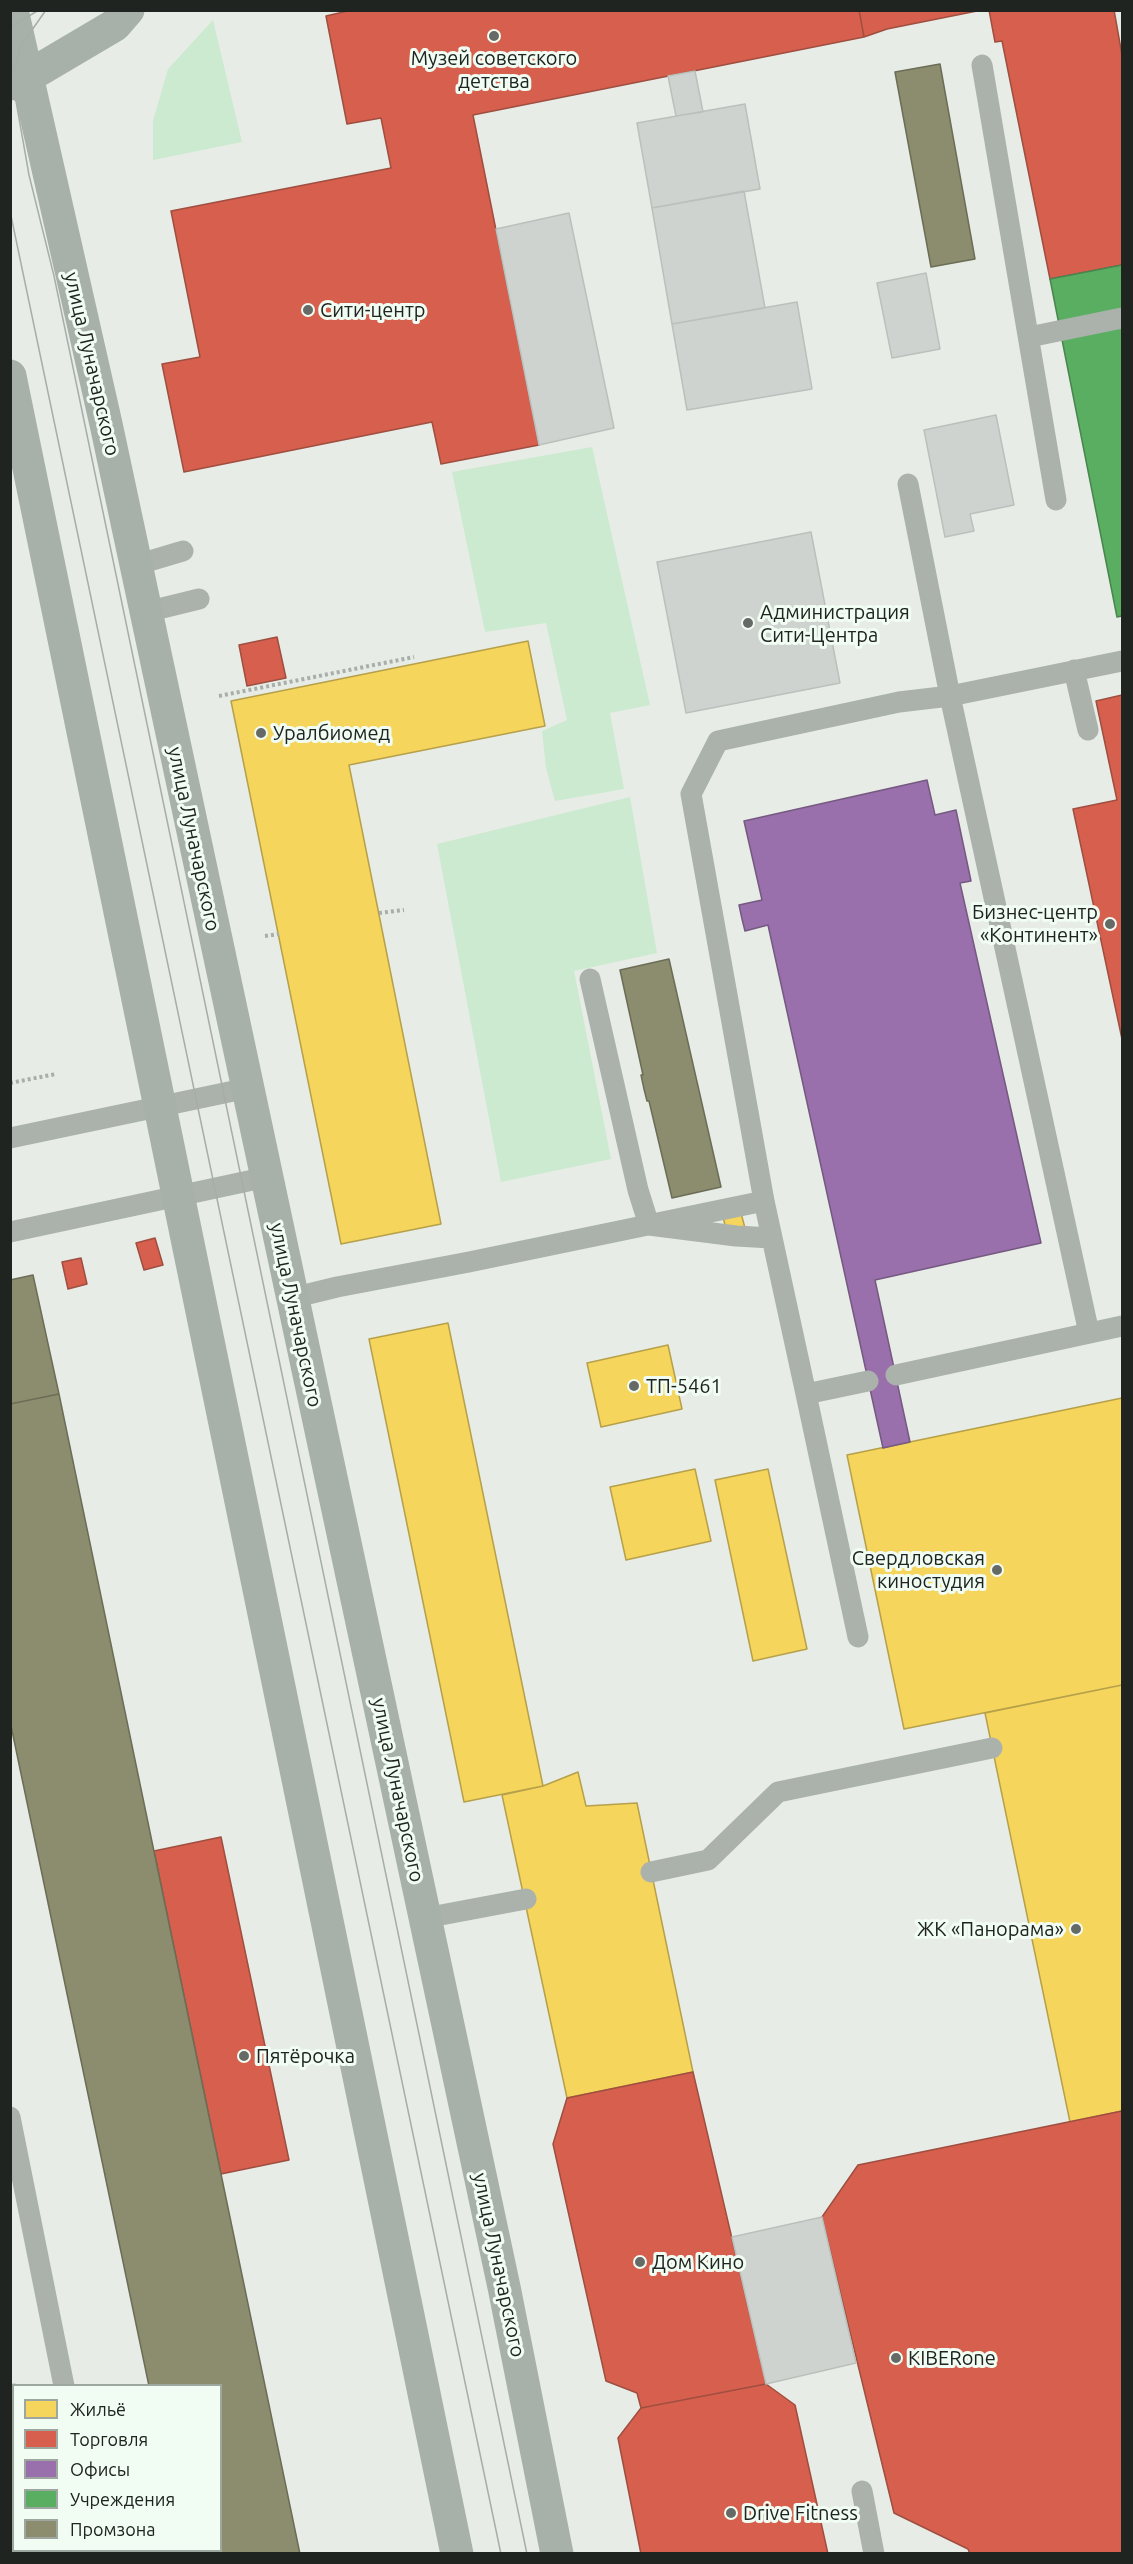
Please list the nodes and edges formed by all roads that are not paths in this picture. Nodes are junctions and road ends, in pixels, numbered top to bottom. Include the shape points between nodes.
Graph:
1 (12, 10) edge
2 (128, 10) edge
3 (982, 65) dead end
4 (19, 80) edge
5 (1122, 318) edge
6 (1029, 337) junction
7 (10, 376) edge
8 (18, 441) edge
9 (908, 484) dead end
10 (1056, 500) dead end
11 (183, 551) dead end
12 (136, 565) junction
13 (199, 599) dead end
14 (146, 612) junction
15 (1122, 661) edge
16 (1074, 670) junction
17 (950, 696) junction
18 (1088, 730) dead end
19 (590, 979) dead end
20 (248, 1088) junction
21 (161, 1105) junction
22 (10, 1137) edge
23 (267, 1177) junction
24 (179, 1196) junction
25 (764, 1201) junction
26 (649, 1225) junction
27 (10, 1232) edge
28 (772, 1238) junction
29 (292, 1298) junction
30 (1122, 1326) edge
31 (1089, 1334) junction
32 (896, 1375) dead end
33 (868, 1381) dead end
34 (806, 1394) junction
35 (858, 1637) dead end
36 (993, 1748) dead end
37 (651, 1872) dead end
38 (526, 1899) dead end
39 (425, 1918) junction
40 (10, 2117) edge
41 (61, 2384) edge
42 (862, 2491) dead end
43 (457, 2553) edge
44 (557, 2553) edge
45 (874, 2553) edge

1 - 4 main road, улица Луначарского
2 - 4 main road via 115,25
3 - 6 lane
4 - 12 main road, улица Луначарского
5 - 6 lane
6 - 10 lane
7 - 8 main road
8 - 21 main road
9 - 17 lane
11 - 12 lane
12 - 14 main road, улица Луначарского
13 - 14 lane
14 - 20 main road, улица Луначарского
15 - 16 lane
16 - 17 lane
16 - 18 lane
17 - 25 lane via 899,702 718,741 691,794
17 - 31 lane
19 - 26 lane
20 - 21 lane
20 - 23 main road, улица Луначарского
21 - 22 lane
21 - 24 main road
23 - 24 lane
23 - 29 main road, улица Луначарского
24 - 27 lane
24 - 43 main road
25 - 26 lane
25 - 28 lane
26 - 28 lane
26 - 29 lane
28 - 34 lane
29 - 39 main road, улица Луначарского
30 - 31 lane
31 - 32 lane
33 - 34 lane
34 - 35 lane
36 - 37 lane via 778,1792 708,1860
38 - 39 lane
39 - 44 main road, улица Луначарского
40 - 41 lane
42 - 45 lane

